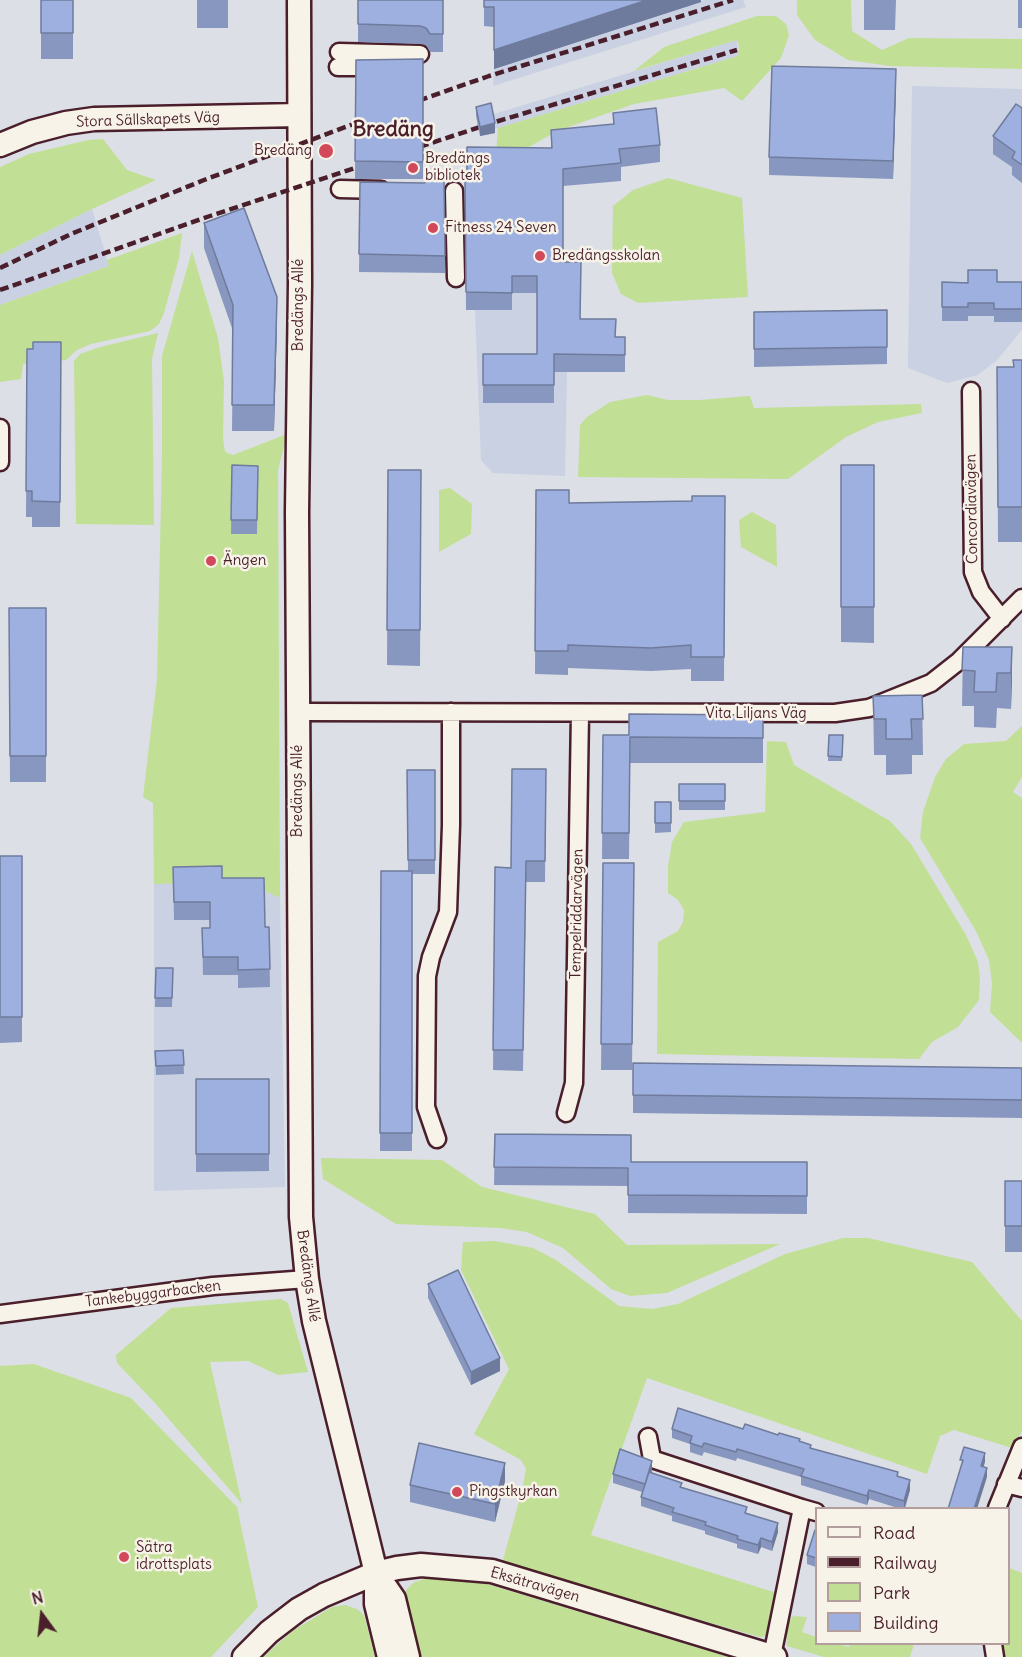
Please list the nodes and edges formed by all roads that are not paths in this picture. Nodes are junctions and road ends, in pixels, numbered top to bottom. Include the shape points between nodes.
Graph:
1 (299, 0) edge
2 (338, 59) dead end
3 (420, 60) edge
4 (299, 115) junction
5 (0, 145) edge
6 (340, 189) dead end
7 (392, 190) edge
8 (454, 191) dead end
9 (456, 278) dead end
10 (971, 391) dead end
11 (0, 428) edge
12 (0, 462) edge
13 (1022, 598) edge
14 (1002, 619) junction
15 (298, 712) junction
16 (451, 712) junction
17 (580, 713) junction
18 (566, 1113) dead end
19 (437, 1139) dead end
20 (307, 1279) junction
21 (0, 1314) edge
22 (648, 1437) dead end
23 (1022, 1447) edge
24 (1014, 1486) edge
25 (998, 1507) edge
26 (809, 1510) edge
27 (376, 1573) junction
28 (244, 1657) edge
29 (389, 1657) edge
30 (408, 1657) edge
31 (773, 1657) edge

1 - 4 street, Bredängs Allé
2 - 3 street
4 - 5 street, Stora Sällskapets Väg via 94,119 32,132
4 - 15 street, Bredängs Allé
6 - 7 street
8 - 9 street
10 - 14 street, Concordiavägen via 973,572 981,592
11 - 12 street
13 - 14 street, Vita Liljans Väg
14 - 17 street, Vita Liljans Väg via 959,662 931,682 869,708 835,713
15 - 16 street, Vita Liljans Väg
15 - 20 street, Bredängs Allé via 301,1217
16 - 17 street, Vita Liljans Väg
16 - 19 street via 448,912 427,976 426,1107
17 - 18 street, Tempelriddarvägen via 574,1083
20 - 21 street, Tankebyggarbacken via 213,1286
20 - 27 street, Bredängs Allé via 324,1366
22 - 26 street, Eksätravägen via 652,1459
23 - 24 street
24 - 25 street
26 - 31 street, Eksätravägen
27 - 28 street, Eksätravägen via 299,1609
27 - 29 street, Bredängs Allé via 376,1604
27 - 30 street, Bredängs Allé via 394,1599
27 - 31 street, Eksätravägen via 421,1565 492,1571

